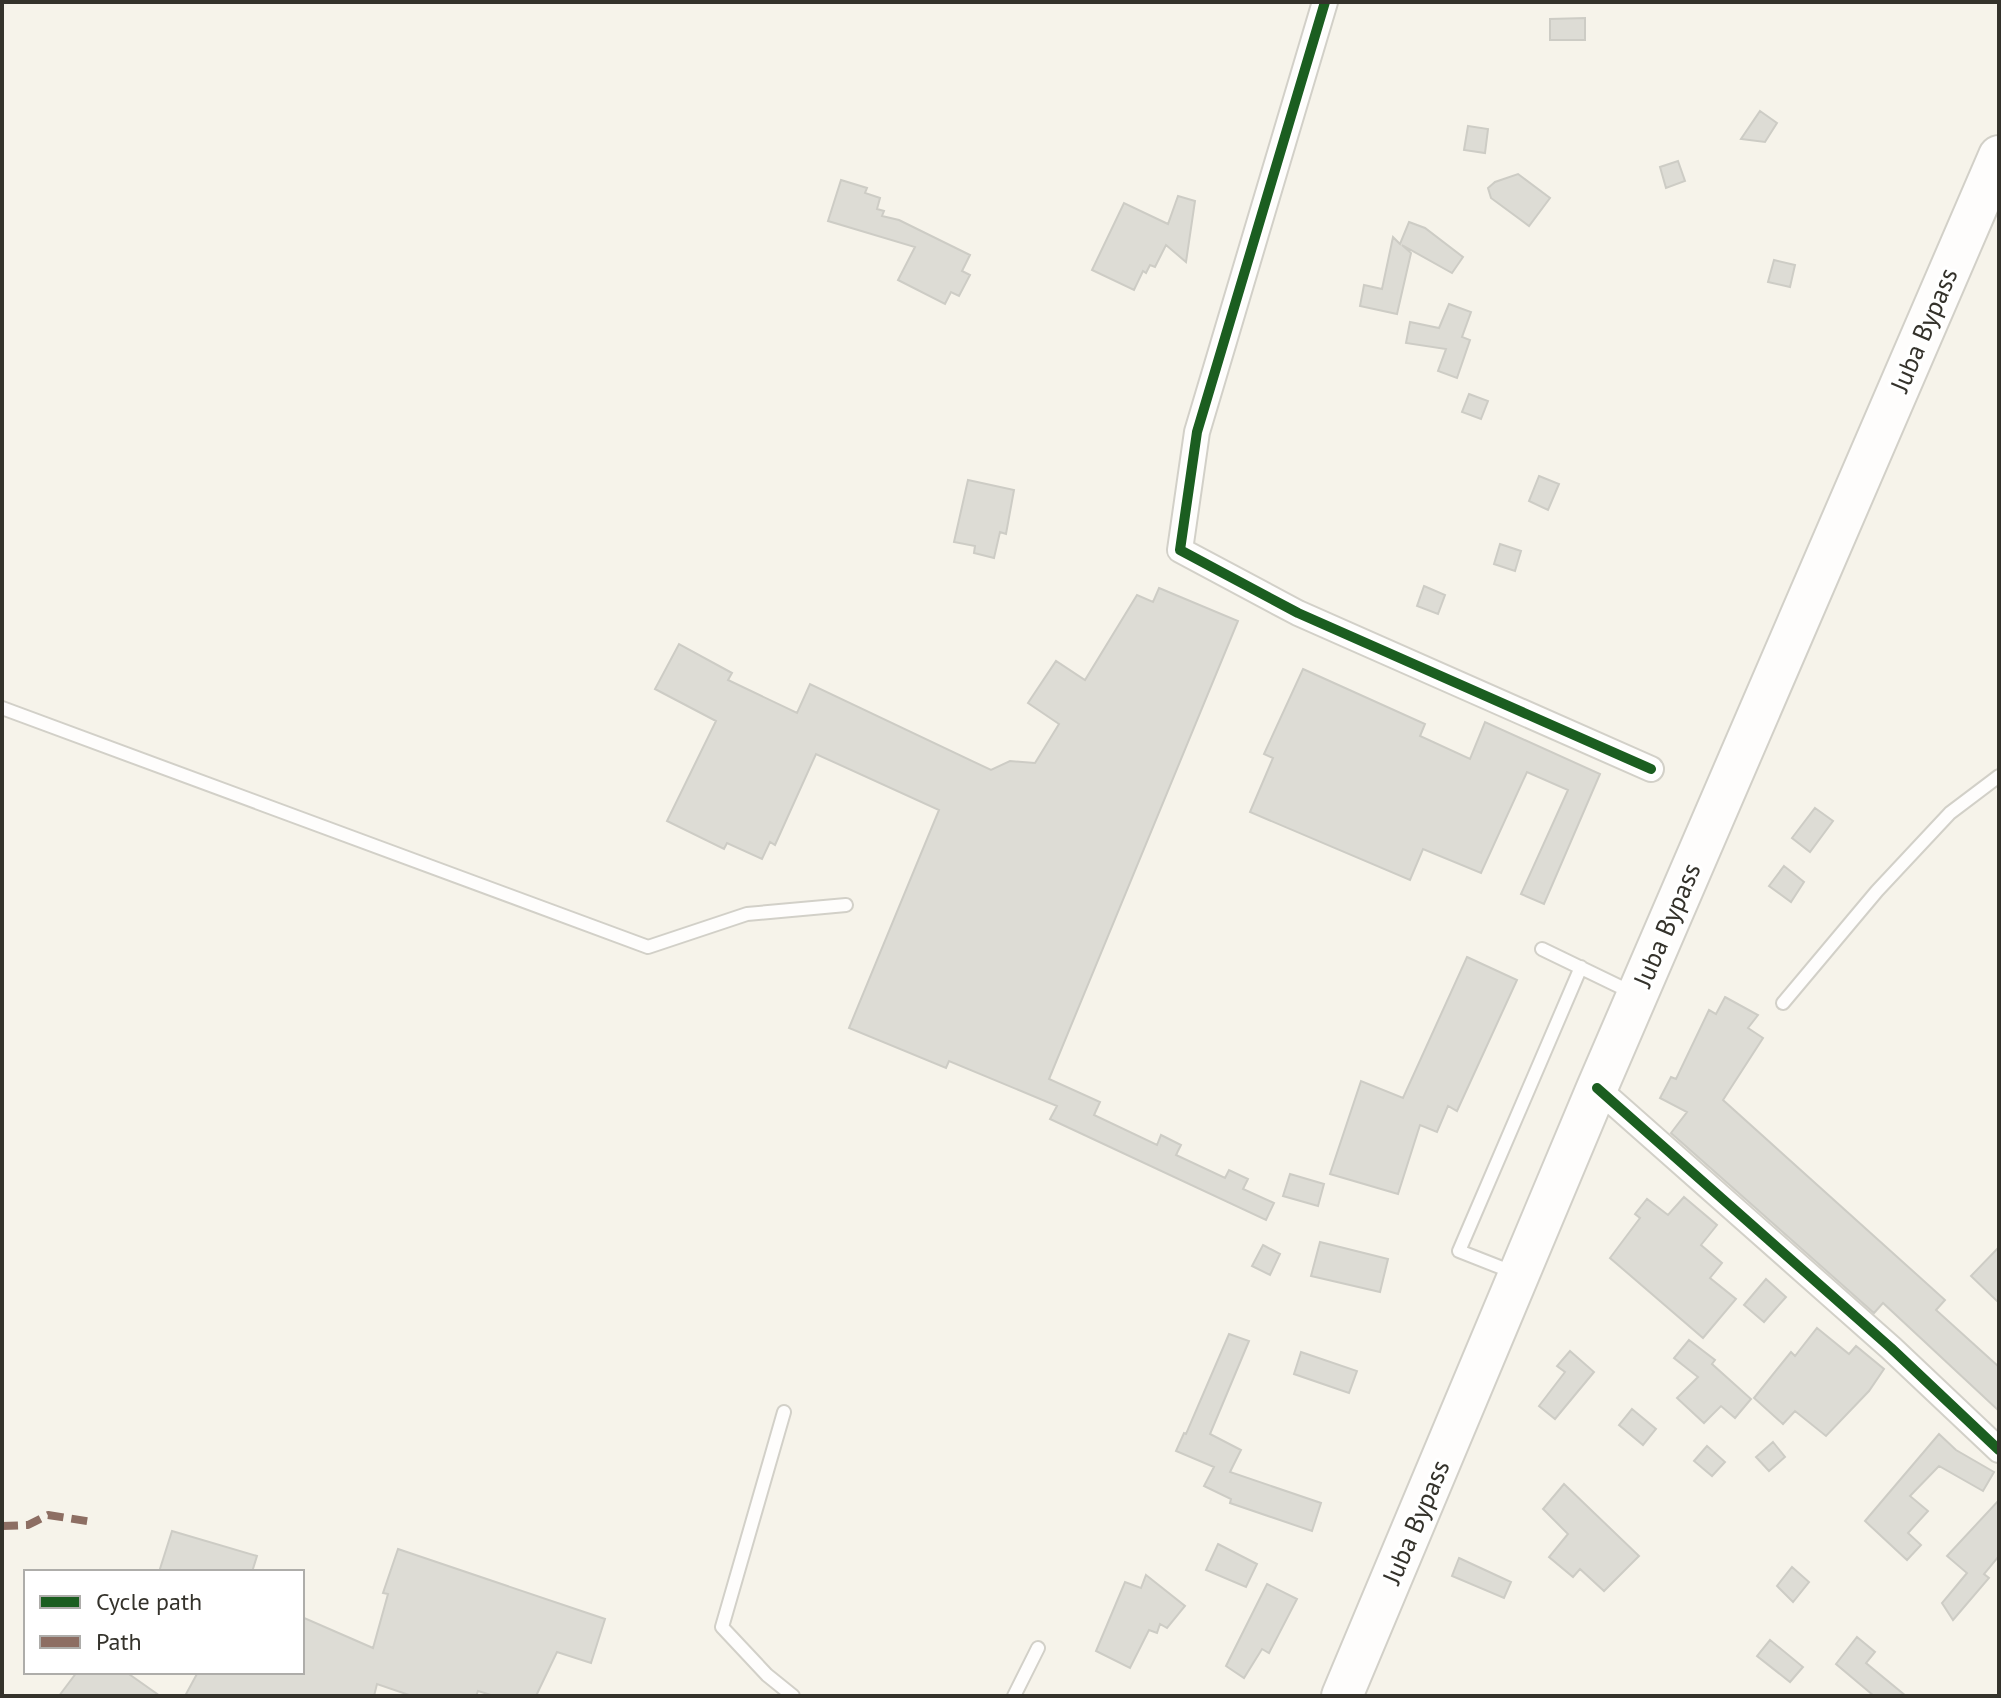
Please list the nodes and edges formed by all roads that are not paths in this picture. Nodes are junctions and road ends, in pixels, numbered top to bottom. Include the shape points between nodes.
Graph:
1 (1325, 2) edge
2 (1999, 156) edge
3 (2, 708) edge
4 (1651, 769) dead end
5 (1999, 776) edge
6 (846, 905) dead end
7 (1542, 949) dead end
8 (1581, 967) junction
9 (1637, 995) junction
10 (1783, 1003) dead end
11 (1597, 1088) junction
12 (1520, 1275) junction
13 (784, 1412) dead end
14 (1999, 1450) edge
15 (1038, 1648) dead end
16 (793, 1696) edge
17 (1014, 1696) edge
18 (1342, 1696) edge

1 - 4 street via 1197,432 1180,550 1298,613
2 - 9 main road, Juba Bypass
3 - 6 lane via 648,947 747,914
5 - 10 lane via 1950,813
7 - 8 lane
8 - 9 lane
8 - 12 lane via 1459,1251
9 - 11 main road, Juba Bypass
11 - 12 main road, Juba Bypass
11 - 14 street
12 - 18 main road, Juba Bypass
13 - 16 lane via 722,1627
15 - 17 lane

